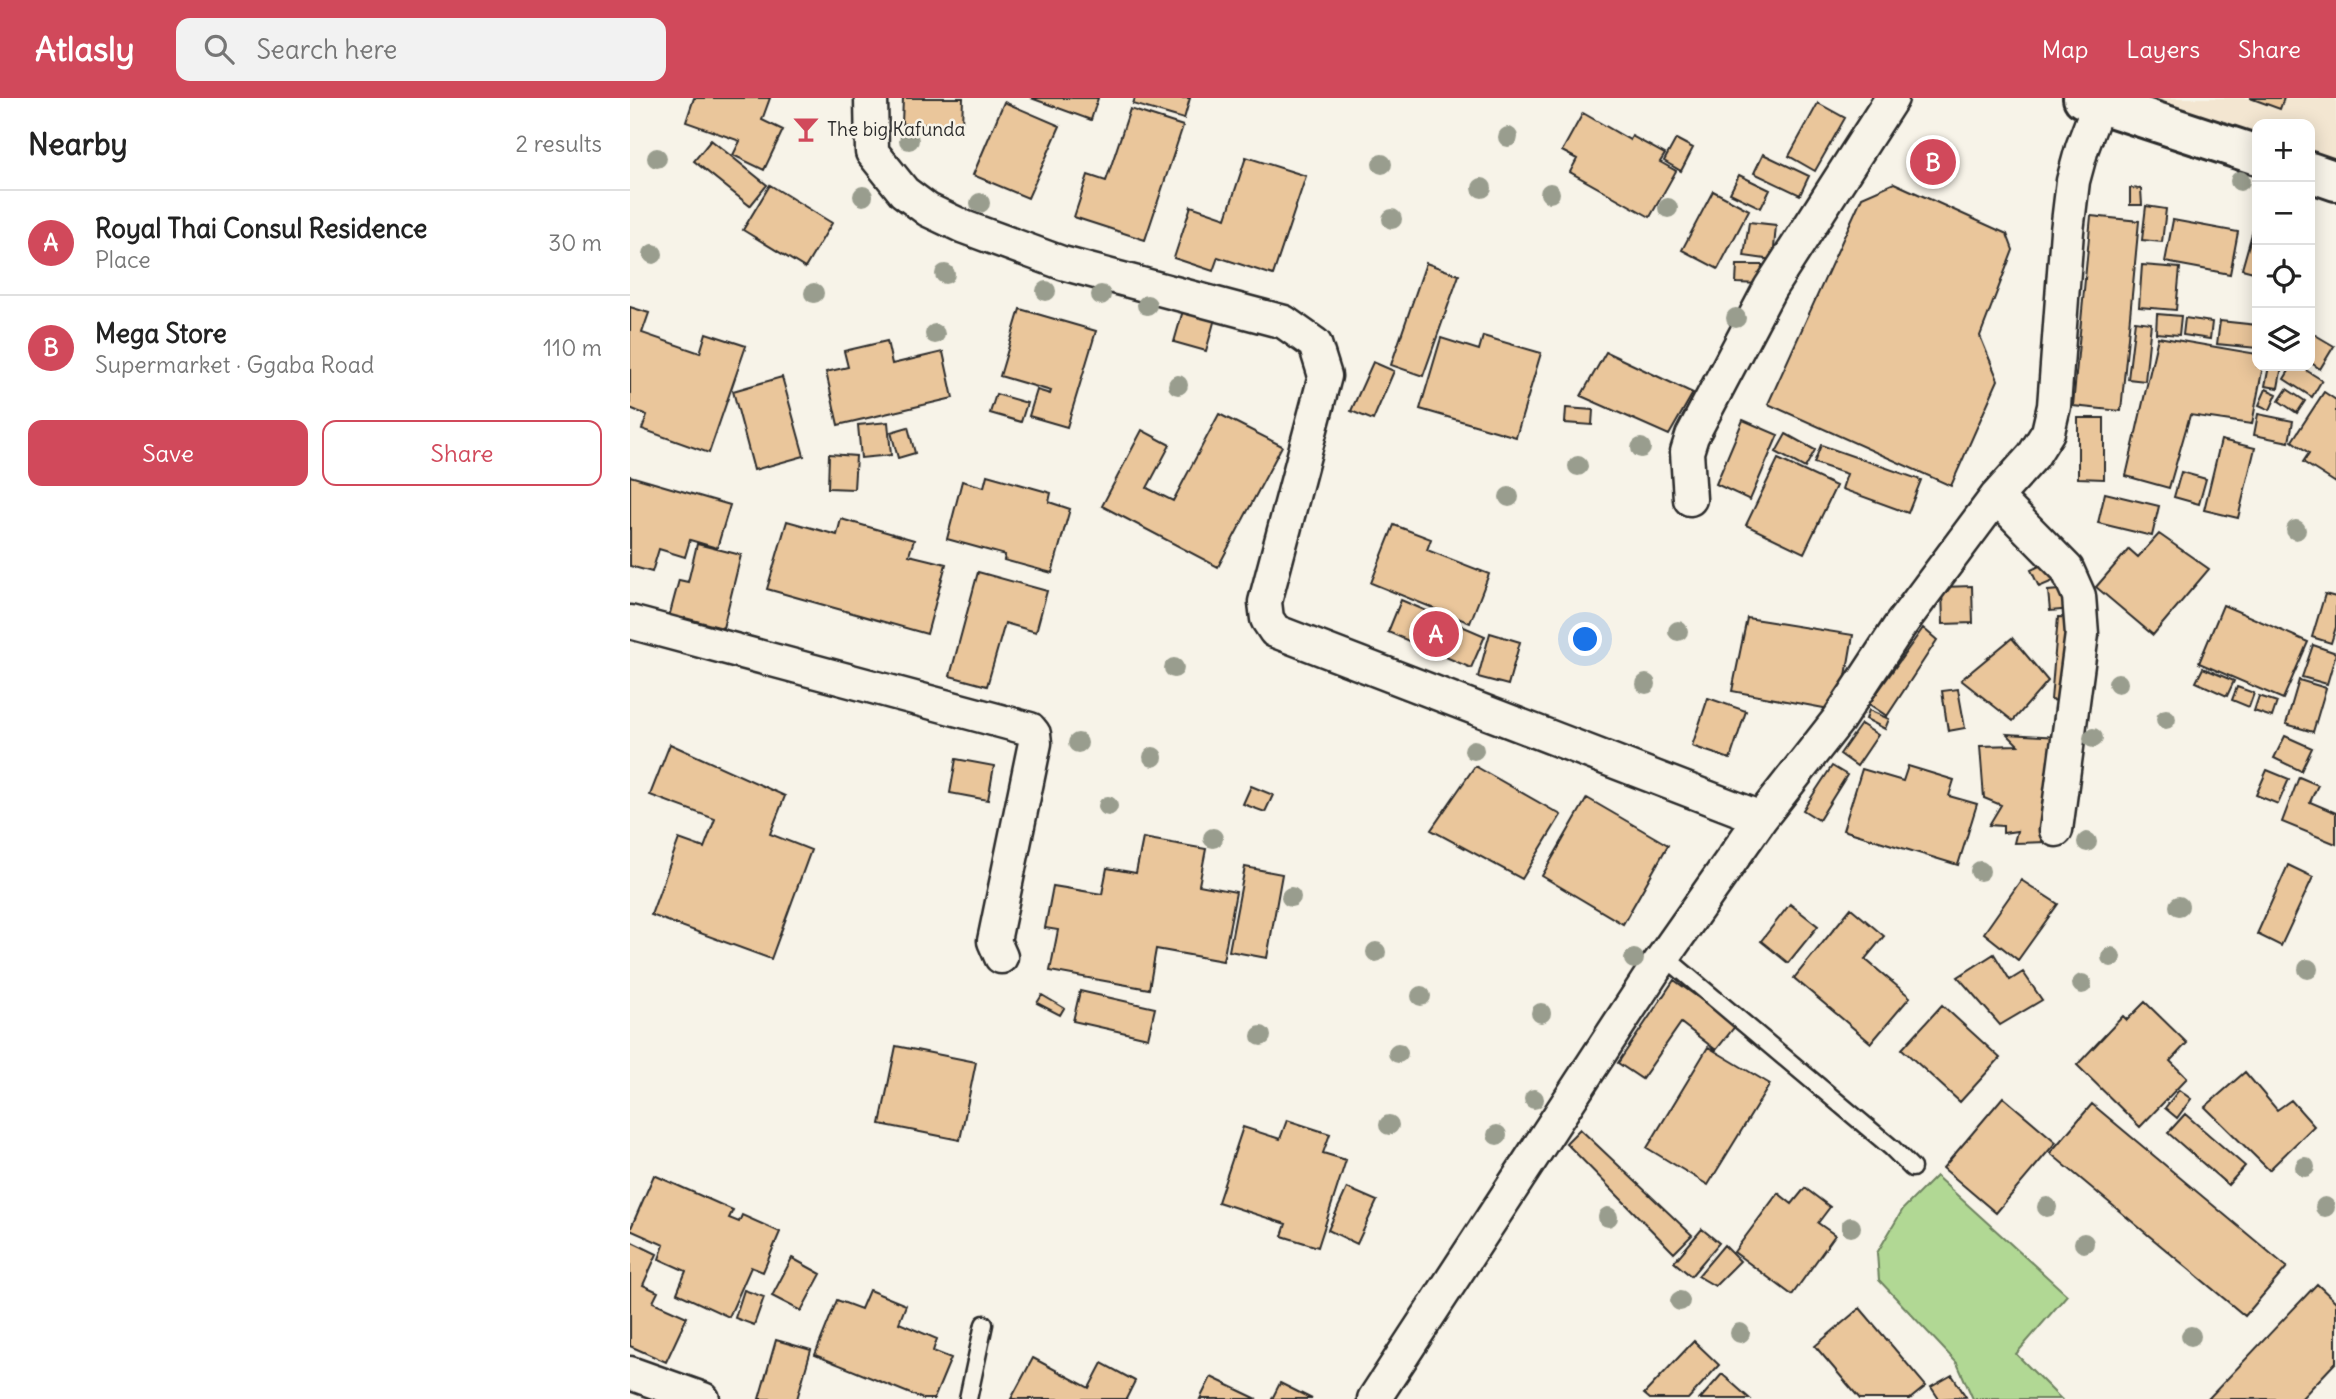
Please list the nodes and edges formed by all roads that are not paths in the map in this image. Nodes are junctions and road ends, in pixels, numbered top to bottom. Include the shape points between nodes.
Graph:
1 (870, 98) edge
2 (1892, 98) edge
3 (2095, 100) edge
4 (2252, 153) edge
5 (2315, 174) edge
6 (2336, 181) edge
7 (1996, 497) junction
8 (1690, 499) dead end
9 (630, 622) edge
10 (1761, 818) junction
11 (2056, 830) dead end
12 (1664, 956) junction
13 (1001, 957) dead end
14 (1912, 1168) dead end
15 (984, 1324) dead end
16 (630, 1373) edge
17 (704, 1399) edge
18 (968, 1399) edge
19 (1374, 1399) edge

1 - 10 street via 872,152 904,192 928,210 1062,263 1284,322 1315,344 1325,376 1265,602 1267,619 1276,631
2 - 8 street via 1770,288 1692,436 1687,452
3 - 4 main road
3 - 7 street via 2073,181 2048,432
5 - 6 main road
7 - 10 street via 1899,627 1839,720
7 - 11 street via 2067,569 2079,596 2082,634
9 - 13 street via 1030,729 1035,743 994,941
10 - 12 street
12 - 14 lane
12 - 19 street
15 - 18 lane
16 - 17 street

